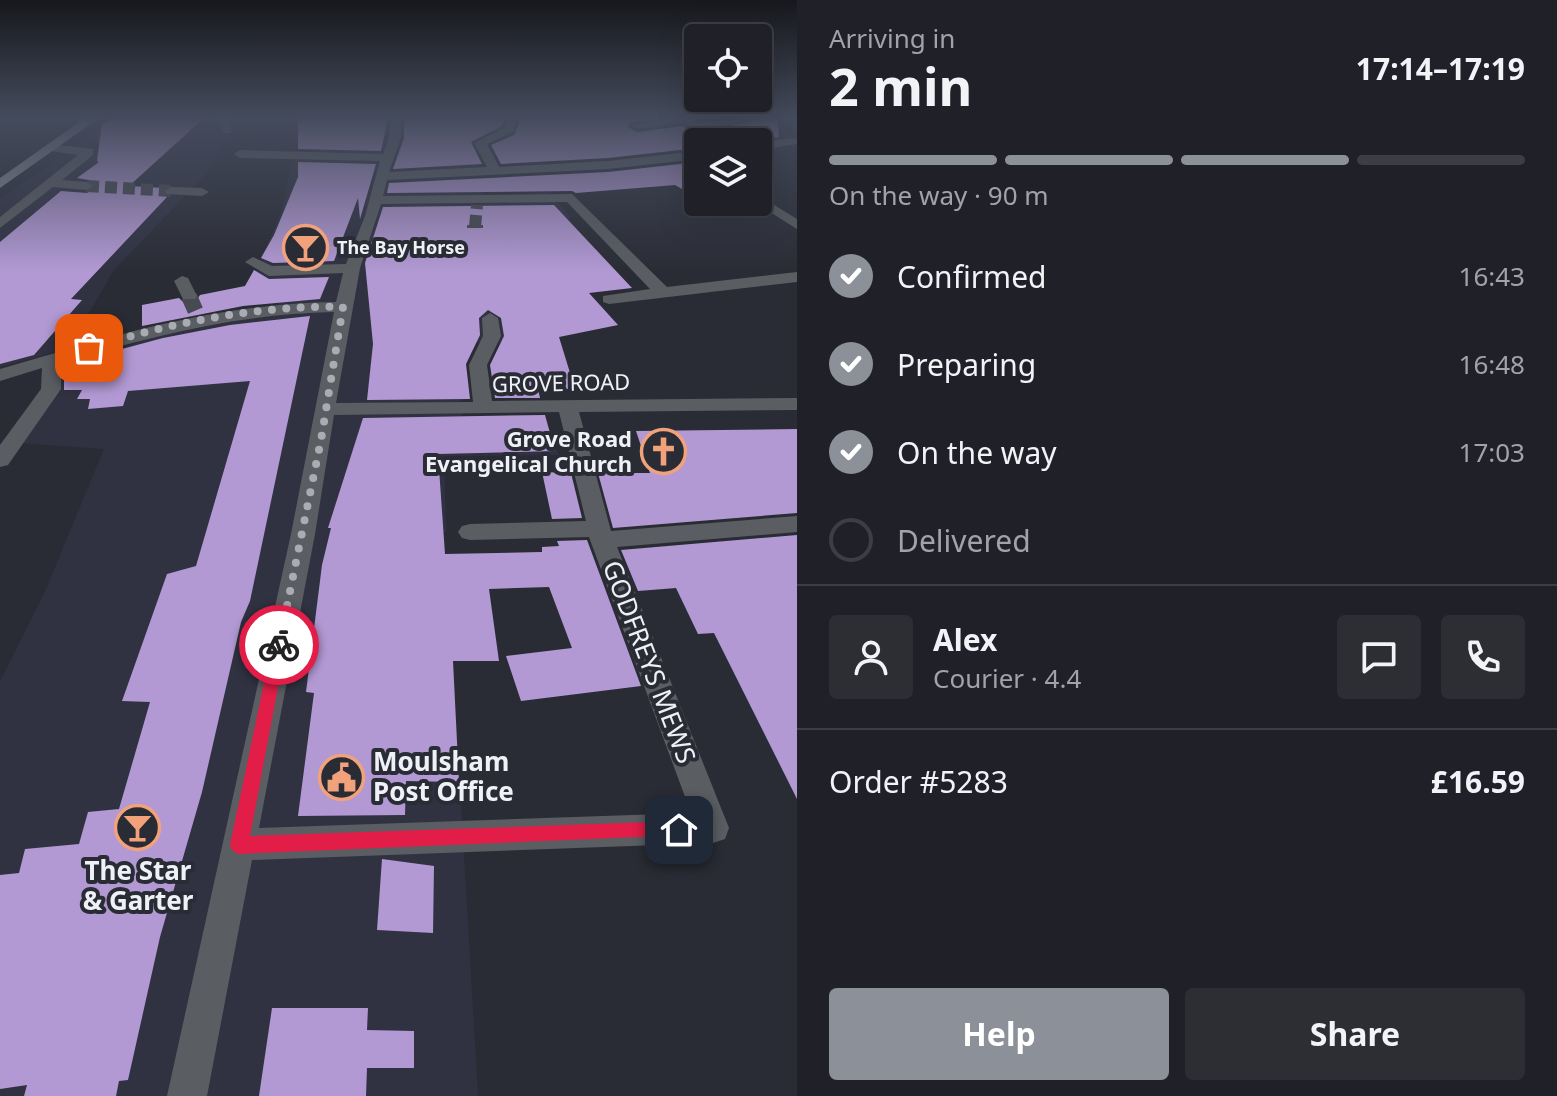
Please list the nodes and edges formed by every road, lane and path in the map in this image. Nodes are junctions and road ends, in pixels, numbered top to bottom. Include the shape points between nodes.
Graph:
1 (20, 169) edge
2 (67, 169) tunnel mouth
3 (383, 169) edge
4 (514, 169) edge
5 (495, 170) joint
6 (381, 176) junction
7 (50, 183) junction
8 (0, 184) edge
9 (87, 186) tunnel mouth
10 (172, 191) tunnel mouth
11 (202, 192) dead end
12 (376, 200) junction
13 (772, 208) edge
14 (554, 210) dead end
15 (498, 213) dead end
16 (0, 224) edge
17 (797, 225) edge
18 (253, 262) dead end
19 (352, 268) junction
20 (797, 277) edge
21 (663, 293) junction
22 (609, 299) dead end
23 (343, 307) junction
24 (490, 318) dead end
25 (74, 327) dead end
26 (89, 348) junction
27 (52, 360) junction
28 (0, 375) edge
29 (797, 404) edge
30 (483, 407) junction
31 (568, 407) junction
32 (326, 409) junction
33 (0, 460) edge
34 (797, 524) edge
35 (470, 532) dead end
36 (600, 535) junction
37 (239, 845) junction
38 (187, 1096) edge

1 - 8 main road
2 - 7 street
3 - 6 street
4 - 5 street
5 - 6 street
6 - 12 street
7 - 9 street
7 - 16 street
10 - 11 street
12 - 19 street
12 - 21 street via 572,199
13 - 17 street
14 - 15 street
18 - 19 street via 269,271
19 - 23 street
20 - 21 street
21 - 22 street
23 - 26 street via 192,303 156,329
23 - 32 street
24 - 30 street via 492,336 478,365
25 - 26 street
26 - 27 street
27 - 28 street
27 - 33 street via 51,389
29 - 31 street, GROVE ROAD
30 - 31 street, GROVE ROAD
30 - 32 street, GROVE ROAD
31 - 36 street, GODFREYS MEWS
32 - 37 street
34 - 36 street
35 - 36 street
36 - 37 street, GODFREYS MEWS via 713,828
37 - 38 street

